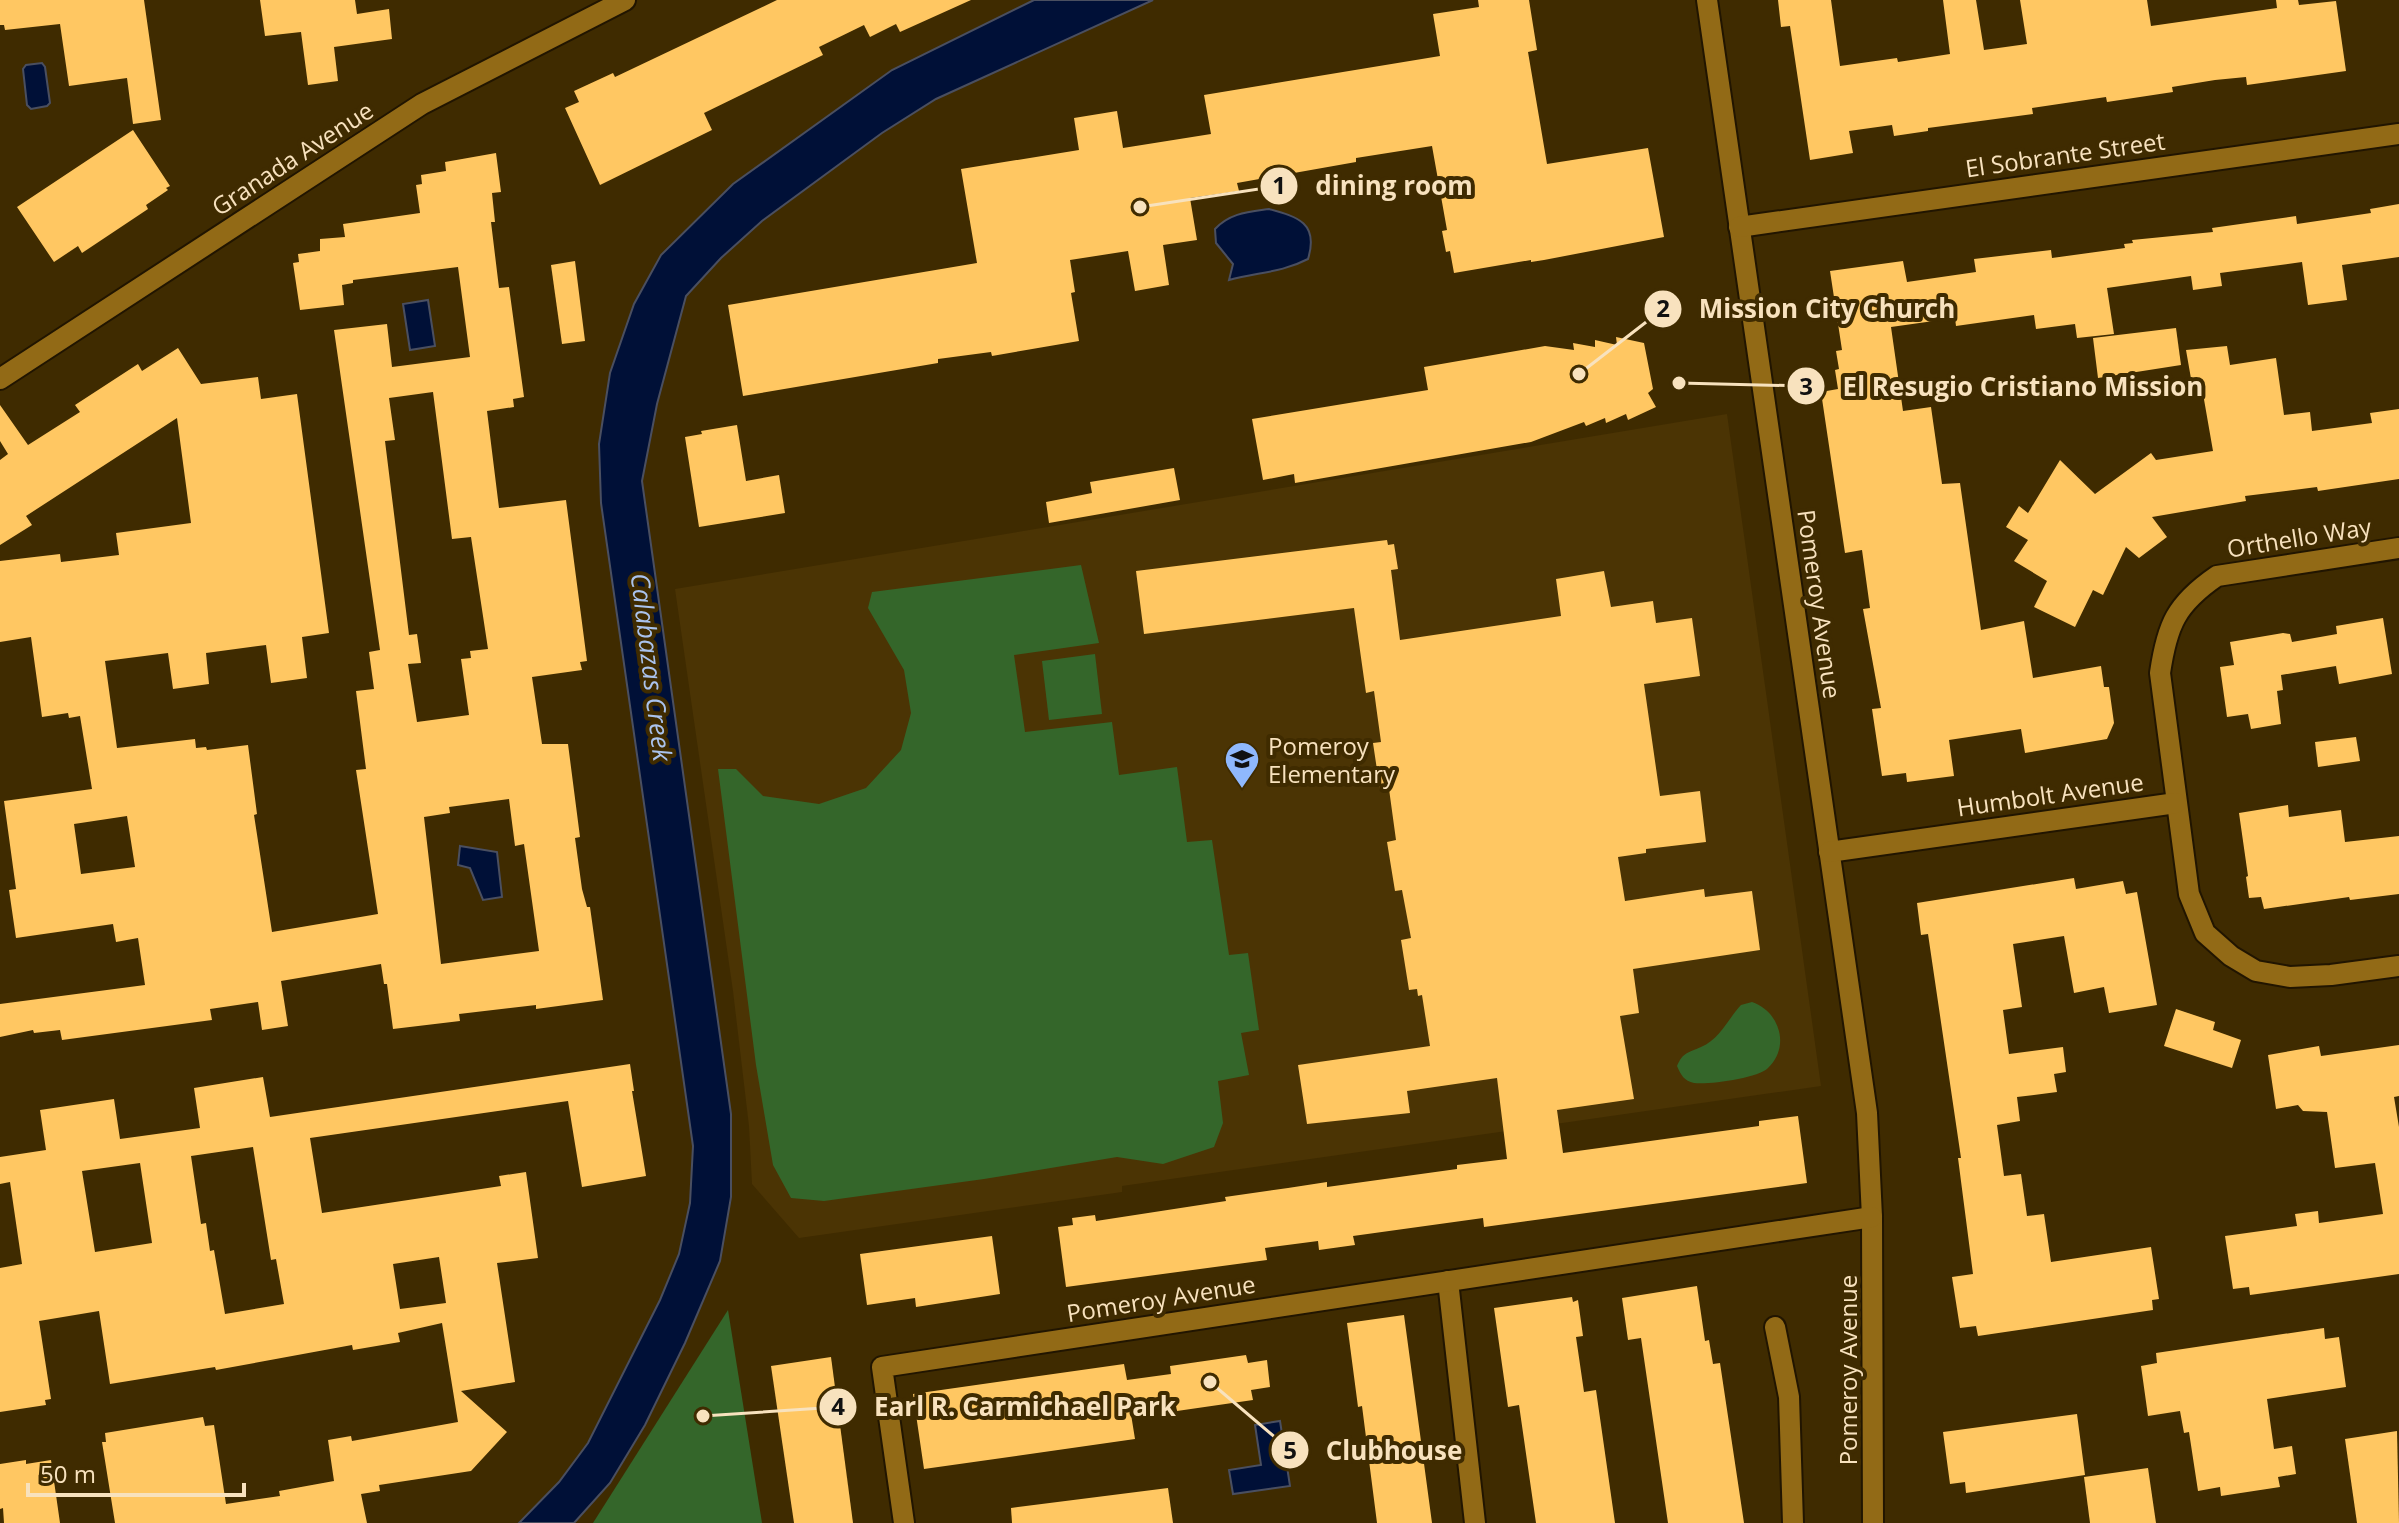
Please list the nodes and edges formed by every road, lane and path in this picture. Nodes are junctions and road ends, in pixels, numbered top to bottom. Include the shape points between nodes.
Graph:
1 (625, 0) edge
2 (1707, 0) edge
3 (2399, 134) edge
4 (1739, 227) junction
5 (0, 379) edge
6 (2399, 548) edge
7 (2176, 803) junction
8 (1829, 852) junction
9 (2399, 966) edge
10 (1872, 1217) junction
11 (1448, 1281) junction
12 (1775, 1327) dead end
13 (904, 1523) edge
14 (1475, 1523) edge
15 (1793, 1523) edge
16 (1873, 1523) edge

1 - 5 street, Granada Avenue via 422,104
2 - 4 street, Pomeroy Avenue
3 - 4 street, El Sobrante Street
4 - 8 street, Pomeroy Avenue
6 - 7 street, Orthello Way via 2217,576 2193,592 2174,615 2160,673
7 - 8 street, Humbolt Avenue
7 - 9 street, Humbolt Avenue via 2189,894 2205,933 2231,956 2256,971 2290,977
8 - 10 street, Pomeroy Avenue via 1867,1113
10 - 11 street, Pomeroy Avenue
10 - 16 street, Pomeroy Avenue
11 - 13 street, Pomeroy Avenue via 882,1367
11 - 14 street
12 - 15 street via 1789,1397

